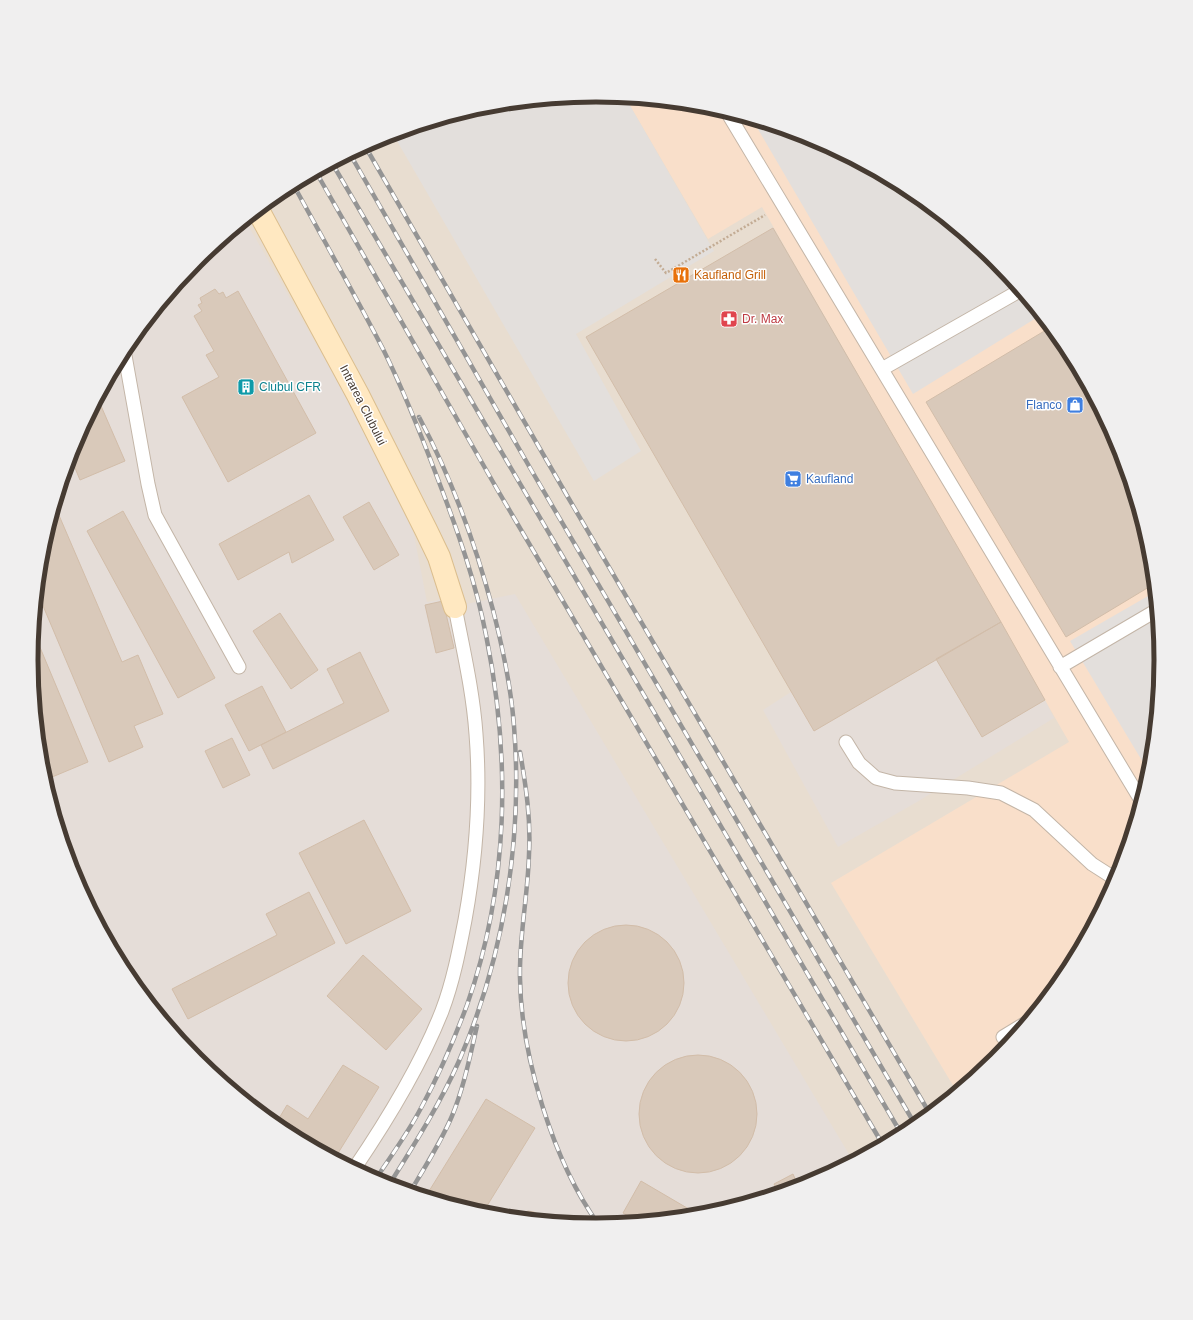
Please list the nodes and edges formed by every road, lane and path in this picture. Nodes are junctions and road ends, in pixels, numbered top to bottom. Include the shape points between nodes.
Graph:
1 (731, 118) edge
2 (783, 205) junction
3 (260, 215) edge
4 (655, 259) dead end
5 (1016, 292) edge
6 (126, 360) edge
7 (882, 369) junction
8 (454, 606) joint
9 (1153, 612) edge
10 (1060, 666) junction
11 (239, 667) dead end
12 (846, 742) dead end
13 (1138, 796) edge
14 (1111, 876) edge
15 (1014, 1030) edge
16 (1003, 1037) dead end
17 (357, 1164) edge

1 - 2 lane
2 - 4 path via 666,273
2 - 7 lane
3 - 8 street, Intrarea Clubului via 358,395 423,523 439,558
5 - 7 lane
6 - 11 lane via 155,515
7 - 10 lane
8 - 17 lane via 476,733 478,807 471,885 456,968 442,1010 408,1083 381,1130
9 - 10 lane
10 - 13 lane
12 - 14 lane via 859,763 876,778 895,783 1002,793 1034,810 1092,864
15 - 16 lane

